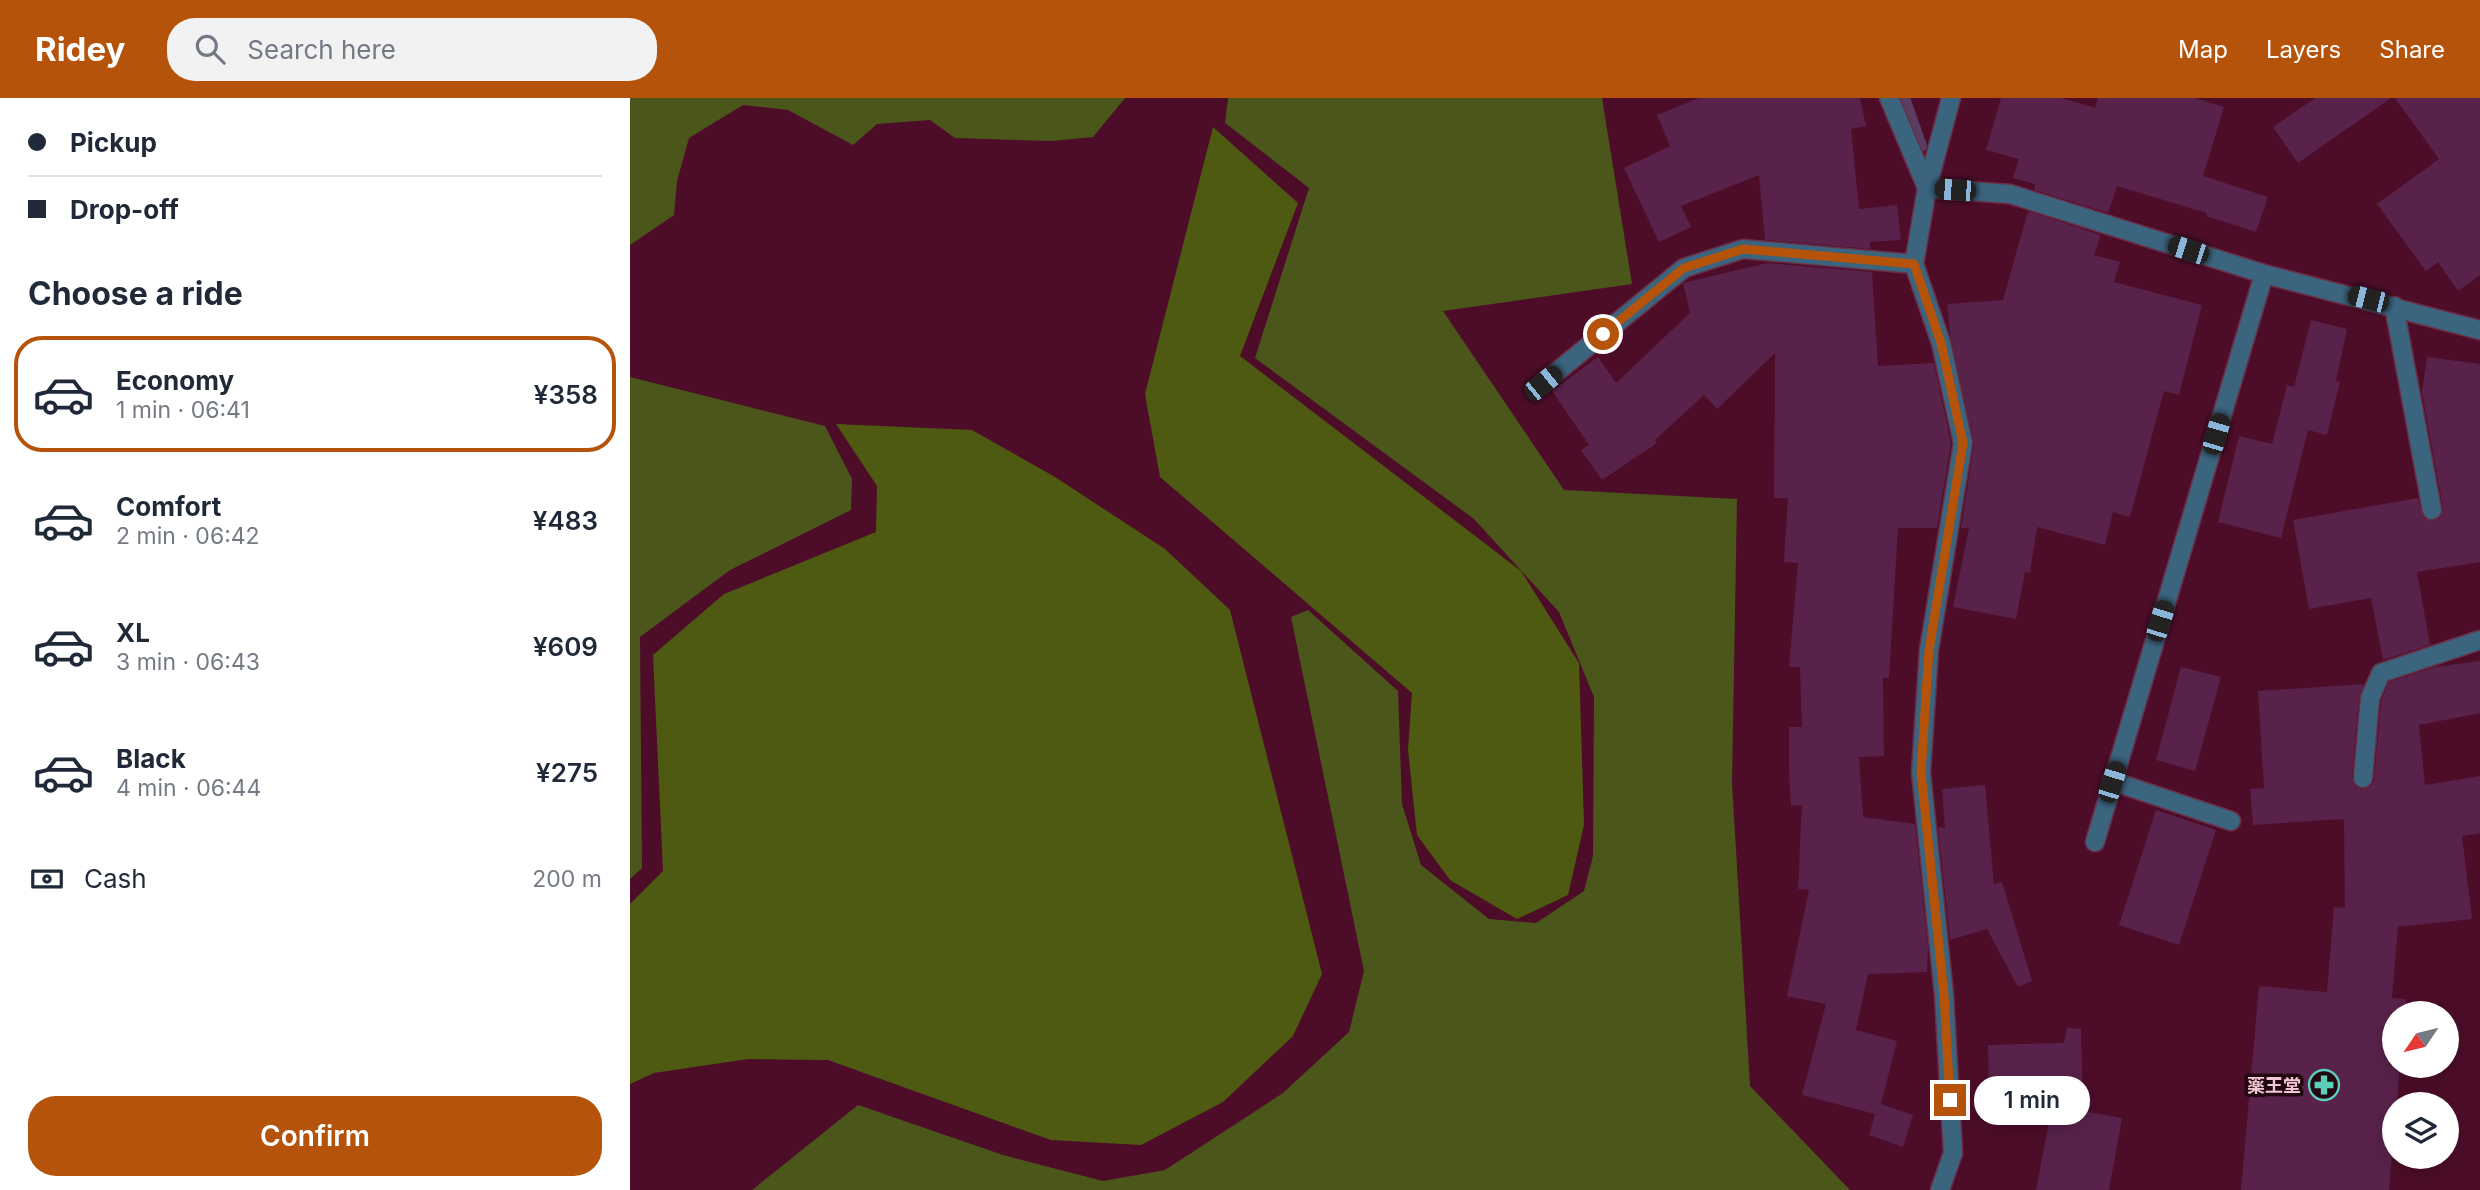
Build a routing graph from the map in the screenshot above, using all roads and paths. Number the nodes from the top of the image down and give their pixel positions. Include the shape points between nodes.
1 (1889, 98) edge
2 (1951, 98) edge
3 (1927, 188) junction
4 (1914, 264) junction
5 (2263, 274) junction
6 (2394, 306) junction
7 (2480, 330) edge
8 (1543, 383) dead end
9 (2432, 510) dead end
10 (2480, 640) edge
11 (2363, 778) dead end
12 (2112, 782) junction
13 (2231, 821) dead end
14 (2095, 842) dead end
15 (1940, 1190) edge

1 - 3 street
2 - 3 street
3 - 4 street
3 - 5 street via 2010,194
4 - 8 street via 1743,249 1684,268
4 - 15 street via 1941,343 1963,443 1929,650 1921,772 1944,995 1953,1153
5 - 6 street
5 - 12 street
6 - 7 street
6 - 9 street
10 - 11 street via 2381,673 2370,698
12 - 13 street
12 - 14 street

